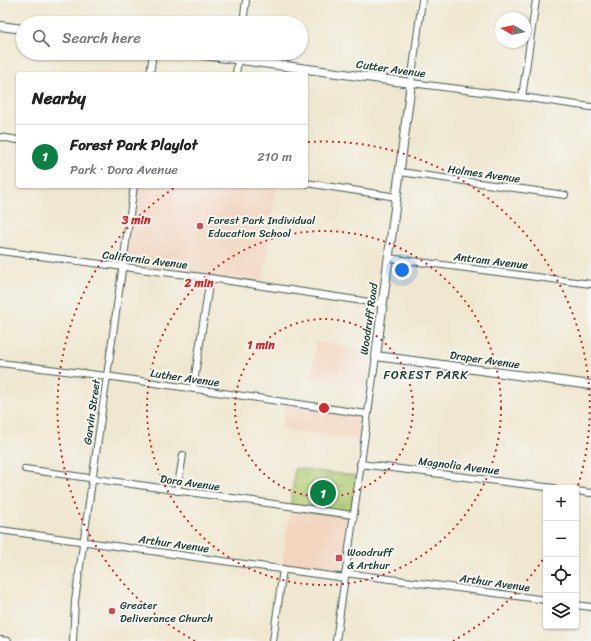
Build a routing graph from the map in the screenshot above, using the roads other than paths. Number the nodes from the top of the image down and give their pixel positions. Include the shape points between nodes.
1 (246, 0) edge
2 (422, 0) edge
3 (536, 0) edge
4 (244, 16) edge
5 (0, 26) edge
6 (16, 28) edge
7 (152, 60) edge
8 (238, 60) edge
9 (264, 60) edge
10 (150, 72) edge
11 (236, 72) edge
12 (411, 83) junction
13 (522, 97) junction
14 (591, 107) edge
15 (0, 137) edge
16 (16, 140) edge
17 (400, 172) junction
18 (308, 183) edge
19 (134, 188) edge
20 (565, 195) dead end
21 (397, 197) junction
22 (0, 251) edge
23 (388, 258) junction
24 (122, 267) junction
25 (210, 278) junction
26 (591, 284) edge
27 (383, 304) junction
28 (376, 356) junction
29 (0, 363) edge
30 (106, 376) junction
31 (591, 385) edge
32 (193, 389) junction
33 (367, 414) junction
34 (183, 455) dead end
35 (360, 464) junction
36 (25, 469) dead end
37 (92, 479) junction
38 (543, 487) edge
39 (177, 491) junction
40 (579, 491) edge
41 (591, 493) edge
42 (353, 515) junction
43 (0, 530) edge
44 (83, 542) junction
45 (283, 569) junction
46 (345, 576) junction
47 (543, 600) edge
48 (579, 605) edge
49 (591, 607) edge
50 (0, 640) edge
51 (8, 641) edge
52 (73, 641) edge
53 (273, 641) edge
54 (336, 641) edge

1 - 4 street
2 - 12 street, Woodruff Road
3 - 13 street
5 - 6 street
7 - 10 street
8 - 11 street
9 - 12 street, Cutter Avenue
12 - 13 street, Cutter Avenue
12 - 17 street, Woodruff Road
13 - 14 street, Cutter Avenue
15 - 16 street
17 - 20 street, Holmes Avenue
17 - 21 street, Woodruff Road
18 - 21 street
19 - 24 street, Garvin Street
21 - 23 street, Woodruff Road
22 - 24 street, California Avenue
23 - 26 street, Antram Avenue
23 - 27 street, Woodruff Road
24 - 25 street, California Avenue
24 - 30 street, Garvin Street
25 - 27 street, California Avenue
25 - 32 street
27 - 28 street, Woodruff Road
28 - 31 street, Draper Avenue
28 - 33 street, Woodruff Road
29 - 30 street, Luther Avenue
30 - 32 street, Luther Avenue
30 - 37 street, Garvin Street
32 - 33 street, Luther Avenue
33 - 35 street, Woodruff Road
34 - 39 street
35 - 38 street, Magnolia Avenue
35 - 42 street, Woodruff Road
36 - 37 street, Dora Avenue
37 - 39 street, Dora Avenue
37 - 44 street, Garvin Street
39 - 42 street, Dora Avenue
40 - 41 street
42 - 46 street, Woodruff Road
43 - 44 street, Arthur Avenue
44 - 45 street, Arthur Avenue
44 - 52 street, Garvin Street via 75,601
45 - 46 street, Arthur Avenue
45 - 53 street
46 - 47 street, Arthur Avenue
46 - 54 street, Woodruff Road
48 - 49 street
50 - 51 street

